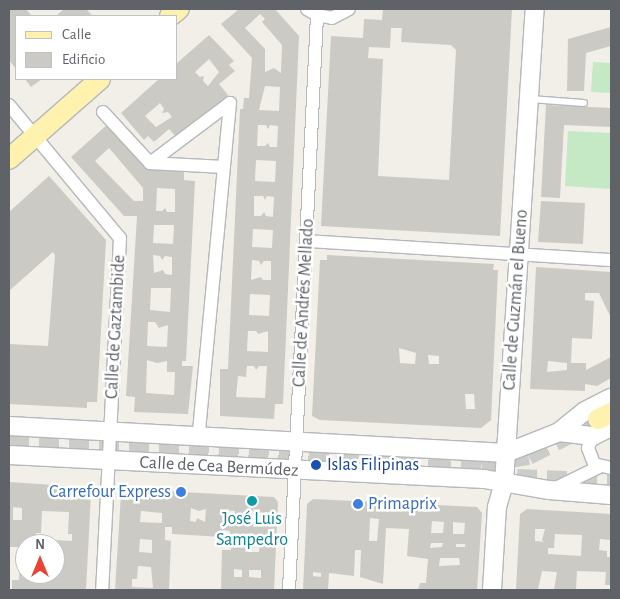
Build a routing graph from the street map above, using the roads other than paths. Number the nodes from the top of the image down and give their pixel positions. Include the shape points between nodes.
1 (349, 9) edge
2 (534, 9) edge
3 (312, 12) edge
4 (99, 80) edge
5 (529, 99) junction
6 (584, 103) dead end
7 (9, 105) edge
8 (103, 112) dead end
9 (35, 136) junction
10 (9, 159) edge
11 (150, 163) junction
12 (223, 167) junction
13 (307, 241) junction
14 (519, 255) junction
15 (611, 260) edge
16 (611, 398) edge
17 (603, 424) edge
18 (9, 426) edge
19 (199, 428) dead end
20 (110, 432) junction
21 (559, 432) junction
22 (297, 442) junction
23 (506, 453) junction
24 (9, 455) edge
25 (108, 460) junction
26 (605, 468) edge
27 (295, 472) junction
28 (504, 483) junction
29 (549, 490) junction
30 (611, 495) edge
31 (102, 590) edge
32 (289, 590) edge
33 (492, 590) edge

1 - 3 street, Calle de Andrés Mellado via 332,18
2 - 5 street, Calle de Guzmán el Bueno
3 - 13 street, Calle de Andrés Mellado
4 - 9 main road
5 - 6 lane
5 - 14 street, Calle de Guzmán el Bueno
7 - 9 street, Calle de Gaztambide
8 - 11 street
9 - 10 main road
9 - 20 street, Calle de Gaztambide via 120,238
11 - 12 street
11 - 12 street via 230,103
12 - 19 street
13 - 14 street
13 - 22 street, Calle de Andrés Mellado
14 - 15 street
14 - 23 street, Calle de Guzmán el Bueno
16 - 21 street via 585,411
17 - 21 street
17 - 26 street via 589,454
18 - 20 street, Calle de Cea Bermúdez
20 - 22 street, Calle de Cea Bermúdez
20 - 25 street, Calle de Gaztambide
21 - 23 street
22 - 23 street, Calle de Cea Bermúdez
22 - 27 street, Calle de Andrés Mellado
23 - 28 street, Calle de Guzmán el Bueno
24 - 25 street, Calle de Cea Bermúdez
25 - 27 street, Calle de Cea Bermúdez
25 - 31 street, Calle de Gaztambide
26 - 29 street
27 - 28 street, Calle de Cea Bermúdez via 484,479
27 - 32 street, Calle de Andrés Mellado
28 - 29 street, Calle de Cea Bermúdez
28 - 33 street, Calle de Guzmán el Bueno via 497,507
29 - 30 street, Calle de Cea Bermúdez

